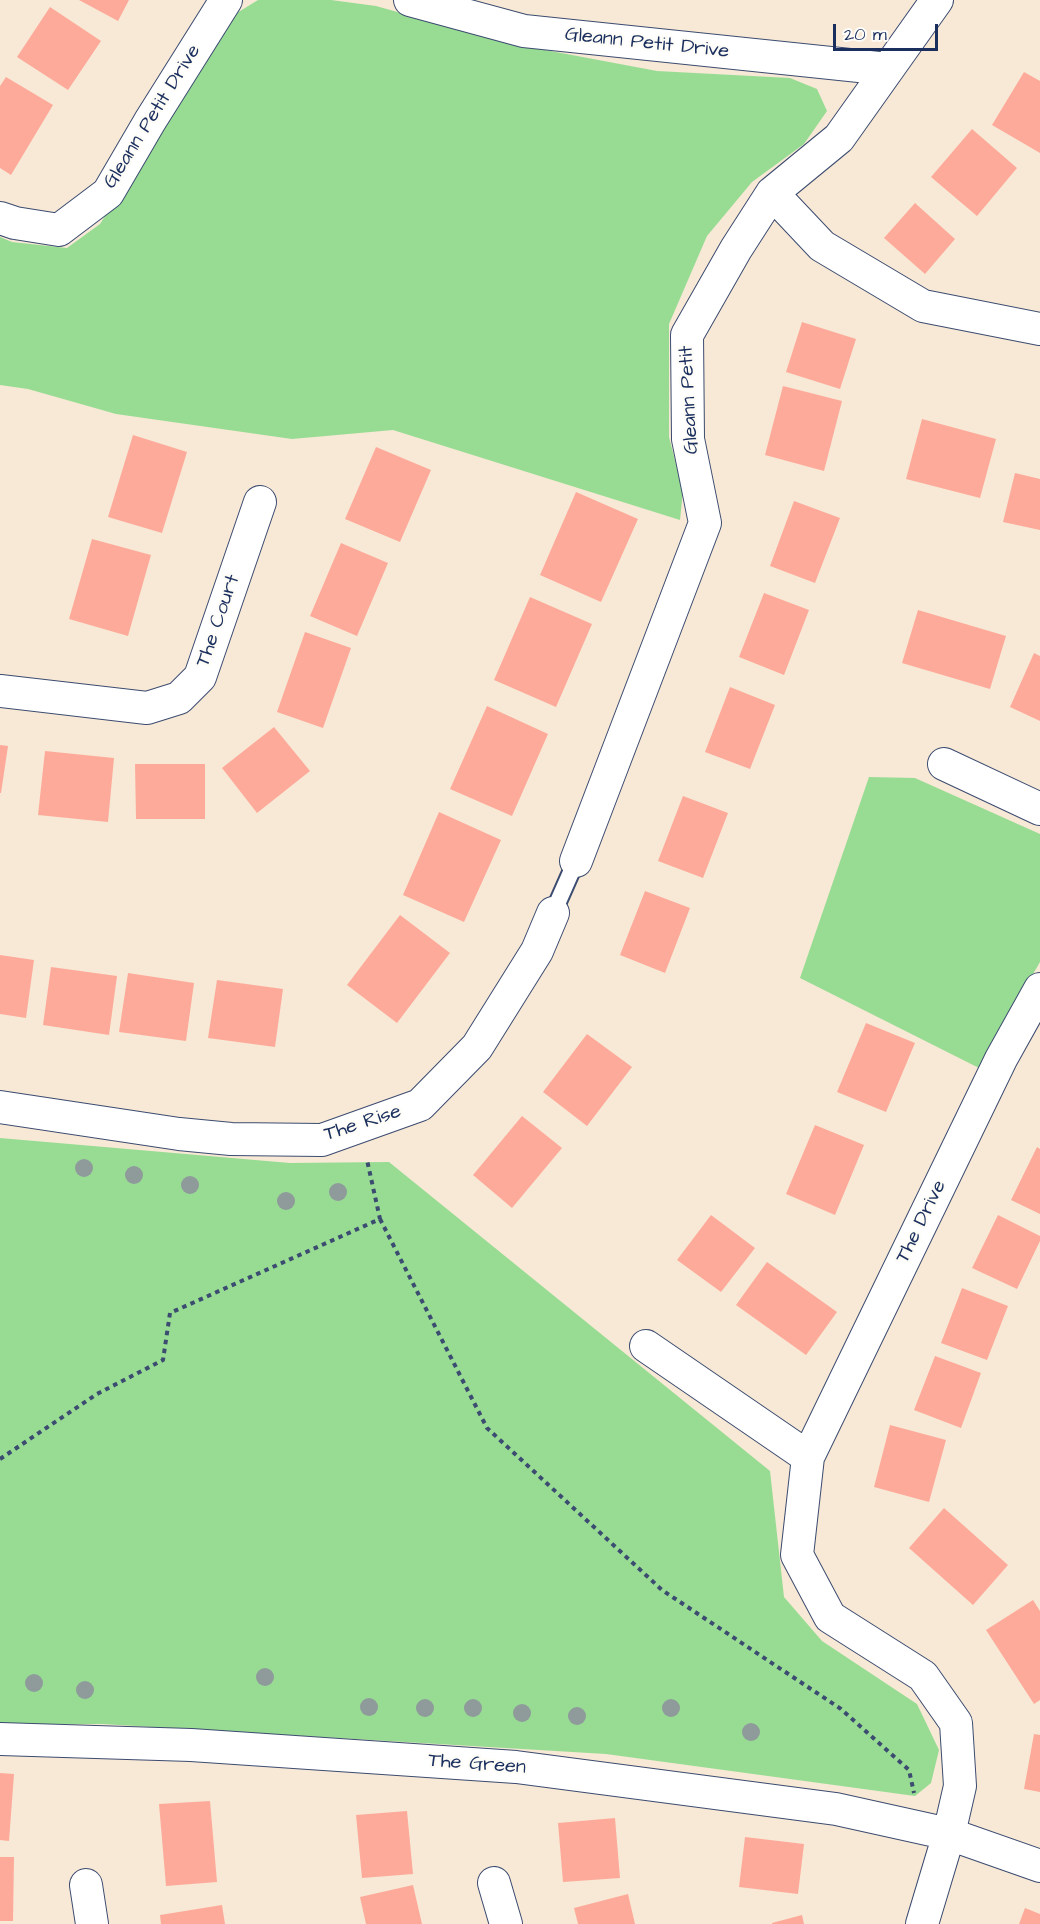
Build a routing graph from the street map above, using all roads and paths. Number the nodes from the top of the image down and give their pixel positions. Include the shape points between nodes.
1 (226, 0) edge
2 (410, 0) edge
3 (937, 0) edge
4 (888, 69) junction
5 (772, 193) junction
6 (5, 225) edge
7 (1040, 329) edge
8 (260, 502) dead end
9 (0, 691) edge
10 (944, 764) dead end
11 (1040, 809) edge
12 (576, 861) joint
13 (553, 913) joint
14 (1040, 989) edge
15 (0, 1107) edge
16 (360, 1126) junction
17 (380, 1219) junction
18 (646, 1346) dead end
19 (808, 1457) junction
20 (0, 1459) edge
21 (0, 1740) edge
22 (935, 1831) junction
23 (1040, 1866) edge
24 (494, 1883) dead end
25 (86, 1885) dead end
26 (92, 1924) edge
27 (506, 1924) edge
28 (922, 1924) edge

1 - 6 street, Gleann Petit Drive via 108,193 59,230
2 - 4 street, Gleann Petit Drive via 524,31
3 - 4 street, Gleann Petit
4 - 5 street, Gleann Petit via 839,138
5 - 7 street via 822,246 923,306
5 - 12 street, Gleann Petit via 687,335 688,439 705,523
8 - 9 street, The Court via 200,677 179,698 147,708
10 - 11 street
12 - 13 lane
13 - 16 street, The Rise via 537,951 477,1047 420,1105
14 - 19 street, The Drive via 1001,1059
15 - 16 street, The Rise via 231,1138 322,1140
16 - 17 path
17 - 20 path via 170,1313 163,1360 97,1394
17 - 22 path via 487,1428 662,1590 841,1709 909,1770
18 - 19 street
19 - 22 street, The Drive via 797,1555 830,1617 924,1677 956,1723 960,1786
21 - 22 street, The Green via 192,1745 516,1767 836,1809
22 - 23 street, The Green
22 - 28 street
24 - 27 street
25 - 26 street

